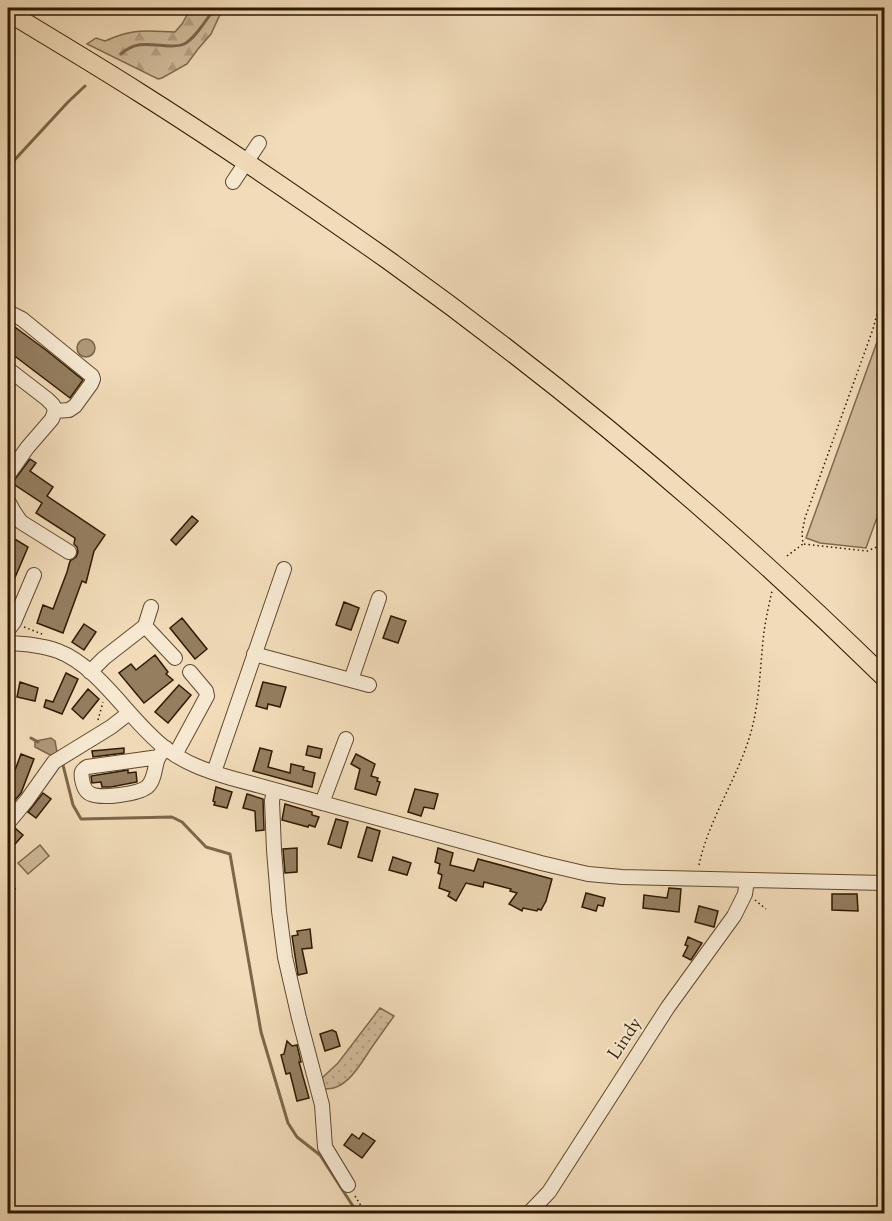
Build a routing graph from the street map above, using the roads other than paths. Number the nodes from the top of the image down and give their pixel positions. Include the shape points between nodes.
1 (8, 12) edge
2 (259, 143) dead end
3 (246, 162) junction
4 (233, 182) dead end
5 (8, 312) edge
6 (8, 369) edge
7 (55, 411) junction
8 (8, 476) edge
9 (8, 501) edge
10 (69, 552) dead end
11 (284, 569) dead end
12 (34, 575) dead end
13 (379, 598) dead end
14 (151, 606) dead end
15 (145, 626) junction
16 (8, 630) edge
17 (8, 644) edge
18 (254, 654) junction
19 (175, 658) dead end
20 (90, 672) junction
21 (190, 672) dead end
22 (885, 676) edge
23 (351, 680) junction
24 (369, 685) dead end
25 (129, 713) junction
26 (346, 739) dead end
27 (166, 753) junction
28 (214, 772) junction
29 (274, 790) junction
30 (322, 803) junction
31 (8, 823) edge
32 (747, 880) junction
33 (885, 883) edge
34 (348, 1185) road end
35 (528, 1214) edge

1 - 3 main road
2 - 3 street
3 - 4 street
3 - 22 main road via 407,275 580,408 736,539
5 - 7 street via 92,376 91,384 75,406
6 - 7 street via 48,399
7 - 8 street
9 - 10 street via 21,522
11 - 18 street
12 - 16 street
13 - 23 street
14 - 15 street
15 - 19 street
15 - 20 street
17 - 20 street via 60,652
18 - 23 street
18 - 28 street
20 - 25 street
21 - 27 street via 207,696
23 - 24 street
25 - 27 street
25 - 31 street via 60,758
26 - 30 street
27 - 27 street via 158,783 126,794 99,796 85,789 81,773 87,767 134,764
27 - 28 street
28 - 29 street
29 - 30 street
29 - 34 street via 274,850 285,957 322,1105 325,1147
30 - 32 street via 570,871 614,877
32 - 33 street
32 - 35 street, Lindy via 734,916 668,1007 556,1181

